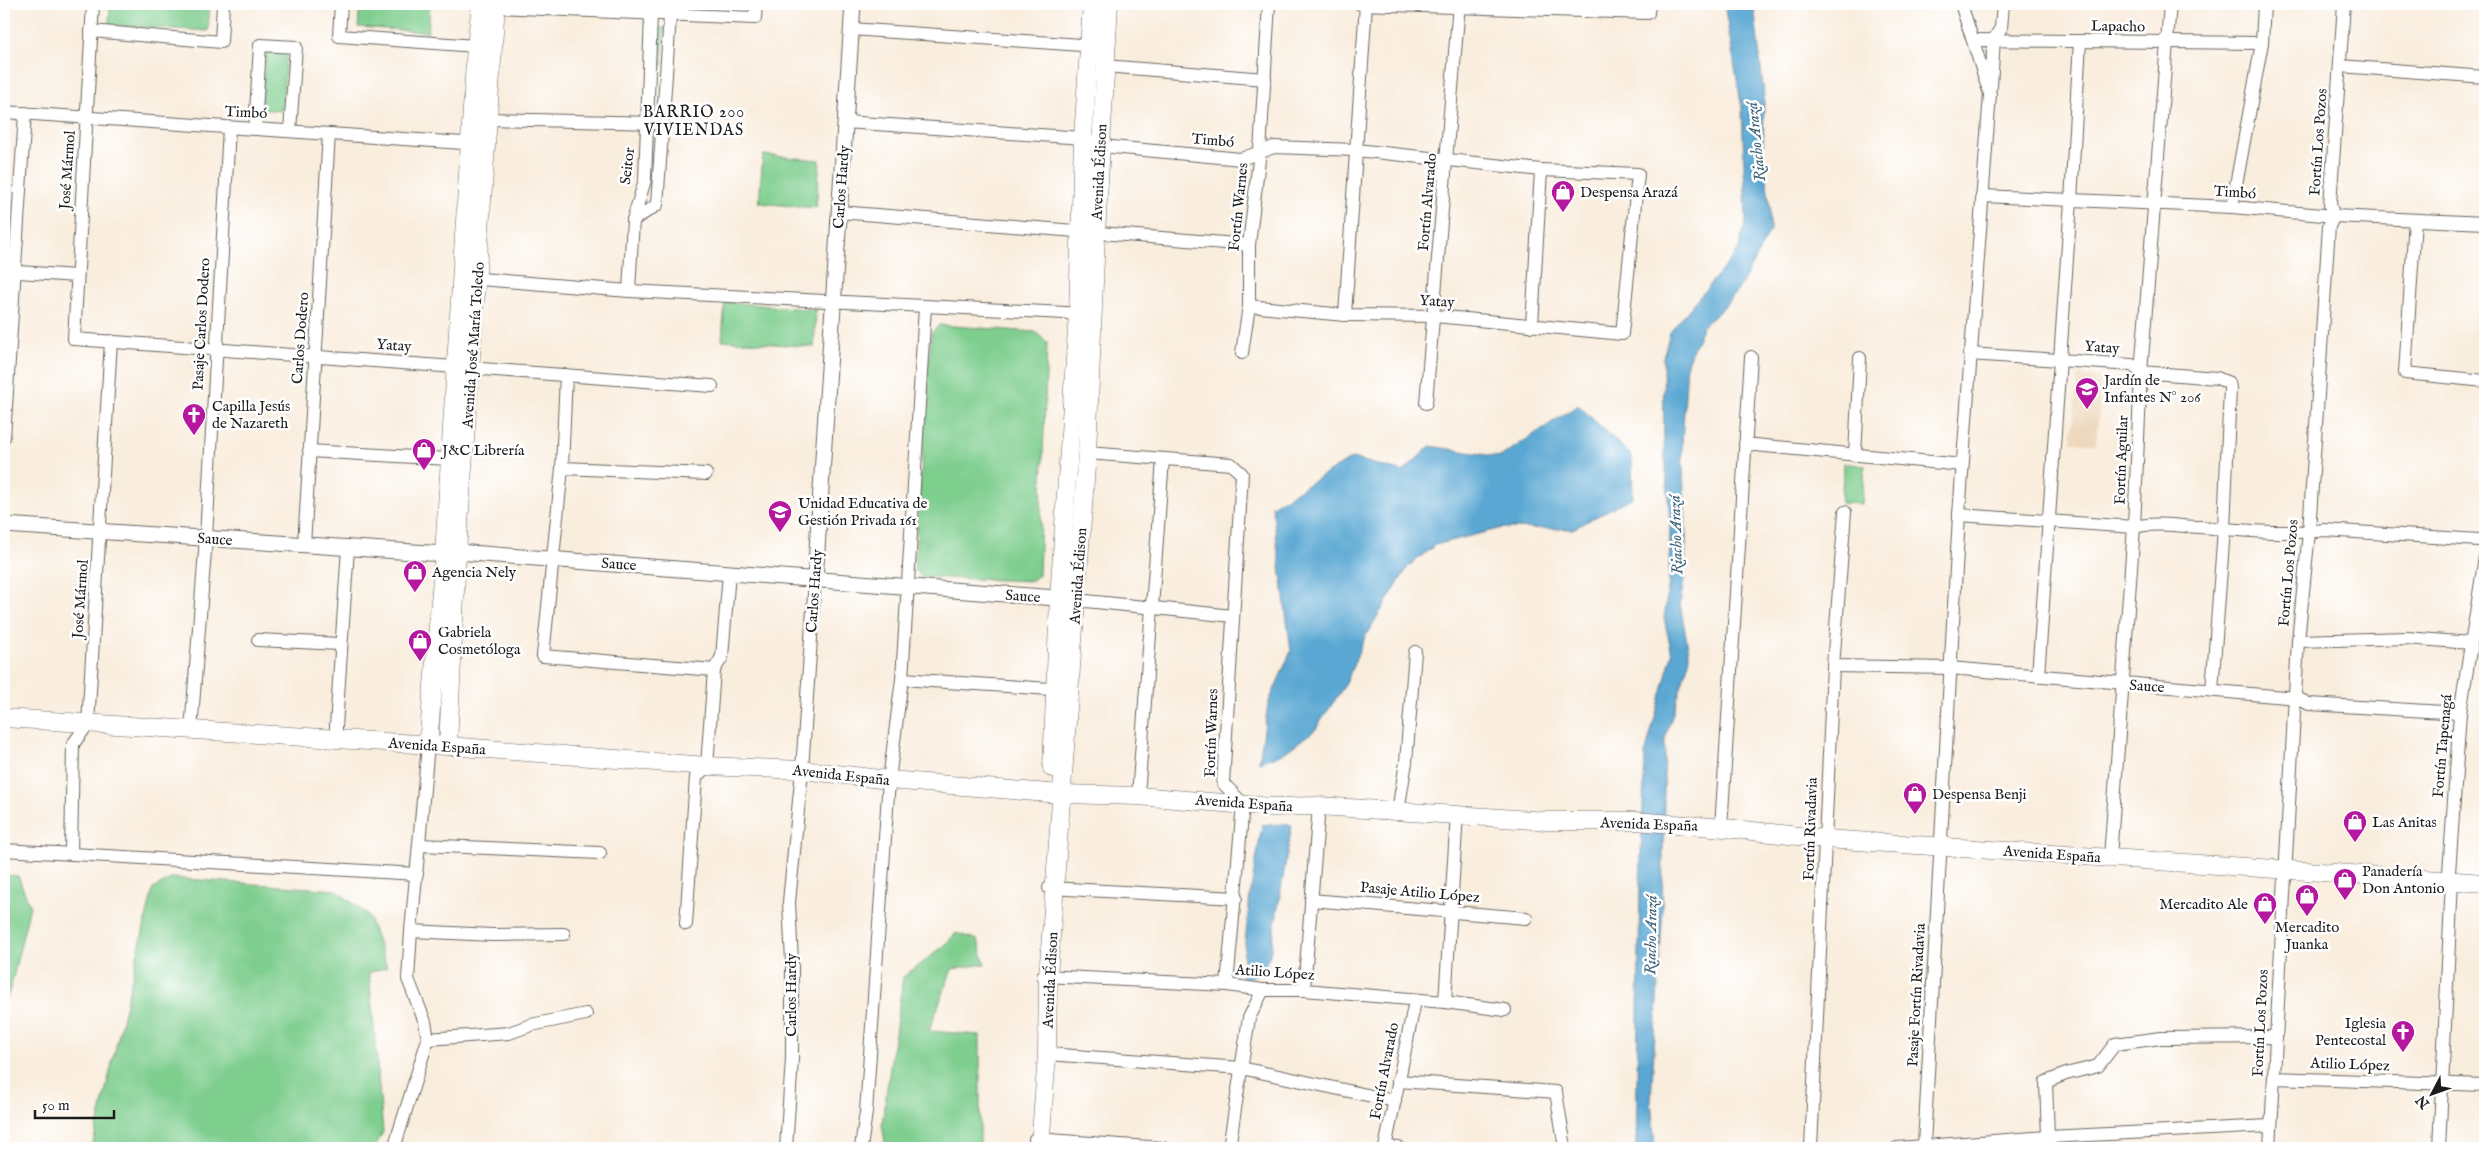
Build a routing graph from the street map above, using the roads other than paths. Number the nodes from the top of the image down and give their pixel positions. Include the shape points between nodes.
1 (93, 4) edge
2 (223, 4) edge
3 (341, 4) edge
4 (756, 4) edge
5 (853, 4) edge
6 (1092, 4) edge
7 (1109, 4) edge
8 (1269, 4) edge
9 (1360, 4) edge
10 (1366, 4) edge
11 (1962, 4) edge
12 (2003, 4) edge
13 (2170, 4) edge
14 (2264, 4) edge
15 (2344, 4) edge
16 (491, 5) edge
17 (1459, 6) edge
18 (1553, 6) edge
19 (1649, 8) edge
20 (651, 14) junction
21 (670, 16) junction
22 (851, 29) junction
23 (91, 31) junction
24 (1994, 39) junction
25 (1973, 40) junction
26 (2080, 41) junction
27 (2262, 43) junction
28 (2167, 44) junction
29 (476, 46) junction
30 (1098, 47) junction
31 (1105, 66) junction
32 (2340, 66) junction
33 (2485, 77) edge
34 (1265, 79) junction
35 (1990, 94) junction
36 (4, 112) edge
37 (25, 113) junction
38 (86, 117) junction
39 (488, 118) junction
40 (647, 122) junction
41 (845, 122) junction
42 (663, 124) junction
43 (228, 128) junction
44 (255, 129) junction
45 (290, 131) junction
46 (329, 134) junction
47 (1083, 138) junction
48 (478, 144) junction
49 (1100, 146) junction
50 (1356, 150) junction
51 (1260, 151) junction
52 (1447, 162) junction
53 (1541, 170) junction
54 (1982, 196) junction
55 (2071, 201) junction
56 (2155, 204) junction
57 (2232, 207) junction
58 (839, 212) junction
59 (2334, 216) junction
60 (634, 220) junction
61 (2415, 220) junction
62 (2485, 223) edge
63 (1088, 233) junction
64 (1249, 246) junction
65 (10, 271) edge
66 (76, 276) junction
67 (469, 278) junction
68 (629, 291) junction
69 (833, 301) junction
70 (1249, 306) junction
71 (925, 307) junction
72 (1086, 314) junction
73 (1345, 316) junction
74 (1434, 316) junction
75 (1532, 326) junction
76 (1622, 334) joint
77 (74, 339) joint
78 (111, 342) junction
79 (215, 348) junction
80 (1242, 353) dead end
81 (1969, 354) junction
82 (315, 356) junction
83 (1751, 357) dead end
84 (1860, 358) dead end
85 (2060, 360) junction
86 (463, 367) junction
87 (2140, 372) junction
88 (566, 375) junction
89 (2485, 381) edge
90 (712, 386) dead end
91 (1426, 403) dead end
92 (4, 437) edge
93 (1746, 444) junction
94 (309, 451) junction
95 (1087, 453) junction
96 (1855, 455) junction
97 (449, 459) junction
98 (1163, 459) junction
99 (1962, 465) junction
100 (562, 468) junction
101 (706, 474) dead end
102 (1845, 512) dead end
103 (1959, 515) junction
104 (2048, 520) junction
105 (4, 525) edge
106 (2134, 527) junction
107 (2224, 529) junction
108 (101, 532) junction
109 (2309, 532) junction
110 (206, 538) junction
111 (2485, 543) edge
112 (304, 545) junction
113 (348, 548) junction
114 (451, 553) junction
115 (2485, 557) edge
116 (553, 560) junction
117 (729, 573) junction
118 (815, 580) junction
119 (908, 587) junction
120 (1067, 599) junction
121 (1153, 610) junction
122 (1233, 616) junction
123 (258, 640) dead end
124 (2298, 641) junction
125 (2471, 643) junction
126 (340, 644) junction
127 (1415, 652) dead end
128 (1833, 666) junction
129 (1950, 668) junction
130 (714, 670) junction
131 (2038, 676) junction
132 (902, 679) junction
133 (2123, 684) junction
134 (1061, 690) junction
135 (2212, 690) junction
136 (2297, 698) junction
137 (2460, 714) junction
138 (4, 718) edge
139 (88, 724) junction
140 (191, 731) junction
141 (335, 740) junction
142 (428, 745) junction
143 (448, 746) junction
144 (707, 766) junction
145 (802, 770) junction
146 (889, 780) junction
147 (1056, 793) junction
148 (1138, 796) junction
149 (1243, 804) junction
150 (1320, 806) junction
151 (1398, 811) junction
152 (1457, 814) junction
153 (1721, 828) junction
154 (1826, 839) junction
155 (420, 845) junction
156 (1940, 847) junction
157 (4, 850) edge
158 (71, 853) junction
159 (600, 853) dead end
160 (2110, 858) junction
161 (2284, 869) junction
162 (417, 874) junction
163 (2452, 881) junction
164 (2485, 883) edge
165 (1052, 888) junction
166 (1236, 898) junction
167 (1311, 900) junction
168 (1451, 911) junction
169 (1526, 918) dead end
170 (686, 924) dead end
171 (411, 931) junction
172 (564, 934) dead end
173 (1046, 976) junction
174 (1226, 986) junction
175 (1264, 990) junction
176 (1304, 990) junction
177 (1415, 1001) junction
178 (1446, 1002) junction
179 (1505, 1010) dead end
180 (586, 1014) dead end
181 (2276, 1037) junction
182 (428, 1039) junction
183 (1047, 1054) junction
184 (1241, 1068) junction
185 (2274, 1078) junction
186 (1398, 1081) junction
187 (2442, 1084) junction
188 (2485, 1085) edge
189 (1395, 1101) junction
190 (2270, 1126) junction
191 (2048, 1137) junction
192 (2074, 1143) edge
193 (1037, 1144) edge
194 (1924, 1145) junction
195 (1385, 1147) edge
196 (394, 1148) edge
197 (786, 1148) edge
198 (861, 1148) edge
199 (1164, 1148) edge
200 (1229, 1148) edge
201 (1399, 1148) edge
202 (1565, 1148) edge
203 (1811, 1148) edge
204 (1897, 1148) edge
205 (2270, 1148) edge
206 (2439, 1148) edge

1 - 23 street, José Mármol
2 - 23 street via 220,42
3 - 29 street via 338,36
4 - 21 street via 755,18
5 - 22 street, Carlos Hardy
6 - 30 main road, Avenida Édison
7 - 30 main road, Avenida Édison
8 - 34 street, Fortín Warnes
9 - 10 street
10 - 17 street
10 - 50 street
11 - 25 street
12 - 24 street, Pasaje Fortín Rivadavia via 2001,28
13 - 28 street, Fortín Aguilar
14 - 27 street
15 - 32 street, Fortín Los Pozos
16 - 20 street
16 - 29 main road, Avenida José María Toledo
16 - 39 main road, Avenida José María Toledo
17 - 18 street
17 - 52 street, Fortín Alvarado
18 - 19 street
20 - 21 street
20 - 40 street, Seitor
21 - 42 street
22 - 30 street
22 - 41 street, Carlos Hardy
23 - 38 street, José Mármol
24 - 25 street, Lapacho
24 - 26 street, Lapacho
24 - 35 street, Pasaje Fortín Rivadavia
25 - 35 street
26 - 28 street, Lapacho
26 - 55 street
27 - 28 street, Lapacho
27 - 57 street
28 - 56 street, Fortín Aguilar
29 - 48 main road, Avenida José María Toledo
30 - 31 main road, Avenida Édison
30 - 47 main road, Avenida Édison
31 - 34 street
31 - 49 main road, Avenida Édison
32 - 33 street
32 - 59 street, Fortín Los Pozos via 2330,206
34 - 51 street, Fortín Warnes
35 - 54 street, Pasaje Fortín Rivadavia
36 - 37 street, Timbó
37 - 38 street, Timbó
37 - 65 street
38 - 43 street, Timbó
38 - 66 street, José Mármol
39 - 40 street
39 - 48 main road, Avenida José María Toledo
40 - 42 street
40 - 60 street, Seitor via 645,180
41 - 47 street, Timbó
41 - 58 street, Carlos Hardy
42 - 60 street via 657,205
43 - 44 street, Timbó
43 - 79 street, Pasaje Carlos Dodero
44 - 45 street, Timbó
44 - 45 street via 260,44 296,47
45 - 46 street, Timbó
46 - 48 street, Timbó
46 - 82 street, Carlos Dodero
47 - 49 street, Timbó
47 - 63 main road, Avenida Édison
48 - 67 main road, Avenida José María Toledo
49 - 51 street, Timbó via 1241,159
49 - 63 main road, Avenida Édison
50 - 51 street, Timbó via 1274,147
50 - 52 street, Timbó
50 - 73 street
51 - 64 street, Fortín Warnes
52 - 53 street, Timbó
52 - 74 street, Fortín Alvarado
53 - 75 street
53 - 76 street, Timbó via 1638,174
54 - 55 street, Timbó
54 - 81 street, Pasaje Fortín Rivadavia
55 - 56 street, Timbó
55 - 85 street
56 - 57 street, Timbó
56 - 87 street, Fortín Aguilar
57 - 59 street, Timbó
58 - 63 street
58 - 69 street, Carlos Hardy
59 - 61 street, Timbó
59 - 109 street, Fortín Los Pozos via 2329,226
60 - 68 street, Seitor
61 - 62 street, Timbó
61 - 89 street via 2405,373
63 - 64 street
63 - 72 main road, Avenida Édison
64 - 70 street, Fortín Warnes
65 - 66 street
65 - 92 street
66 - 77 street, José Mármol
67 - 68 street
67 - 86 main road, Avenida José María Toledo
68 - 69 street
69 - 71 street
69 - 118 street, Carlos Hardy
70 - 73 street, Yatay
70 - 80 street, Fortín Warnes
71 - 72 street
71 - 119 street
72 - 95 main road, Avenida Édison
72 - 120 main road, Avenida Édison
73 - 74 street, Yatay
74 - 75 street, Yatay
74 - 91 street, Fortín Alvarado
75 - 76 street, Yatay
77 - 78 street, Yatay
78 - 79 street, Yatay
78 - 108 street, José Mármol
79 - 82 street, Yatay
79 - 110 street, Pasaje Carlos Dodero
81 - 85 street, Yatay
81 - 99 street, Pasaje Fortín Rivadavia
82 - 86 street, Yatay
82 - 94 street, Carlos Dodero
83 - 93 street
84 - 96 street
85 - 87 street, Yatay via 2132,365
85 - 104 street
86 - 88 street, Yatay
86 - 97 main road, Avenida José María Toledo
86 - 114 main road, Avenida José María Toledo
87 - 106 street, Fortín Aguilar
87 - 107 street, Yatay via 2217,378 2229,383
88 - 90 street, Yatay
88 - 100 street
93 - 96 street
93 - 153 street
94 - 97 street
94 - 112 street, Carlos Dodero
95 - 98 street
95 - 120 main road, Avenida Édison
96 - 99 street
97 - 114 main road, Avenida José María Toledo
98 - 121 street
98 - 122 street, Fortín Warnes via 1231,464 1242,474
99 - 103 street, Pasaje Fortín Rivadavia
100 - 101 street
100 - 116 street
102 - 128 street, Fortín Rivadavia
103 - 104 street
103 - 129 street, Pasaje Fortín Rivadavia
104 - 106 street
104 - 131 street
105 - 108 street, Sauce
106 - 107 street via 2147,524
106 - 133 street, Fortín Aguilar
107 - 109 street
107 - 135 street
108 - 110 street, Sauce
108 - 139 street, José Mármol
109 - 111 street via 2325,530 2479,540
109 - 124 street, Fortín Los Pozos
110 - 112 street, Sauce
110 - 140 street, Pasaje Carlos Dodero
112 - 113 street, Sauce
113 - 114 street, Sauce
113 - 126 street
114 - 116 street, Sauce
114 - 142 main road, Avenida José María Toledo
114 - 143 main road, Avenida José María Toledo
115 - 125 street, Fortín Tapenagá
116 - 117 street, Sauce
116 - 130 street via 543,656
117 - 118 street, Sauce
117 - 130 street via 722,657
118 - 119 street, Sauce
118 - 145 street, Carlos Hardy
119 - 120 street, Sauce
119 - 132 street
120 - 121 street, Sauce
120 - 134 main road, Avenida Édison
121 - 122 street, Sauce
121 - 148 street
122 - 149 street, Fortín Warnes via 1223,783
123 - 126 street
124 - 125 street via 2407,638
124 - 136 street, Fortín Los Pozos
125 - 137 street, Fortín Tapenagá
126 - 141 street
127 - 151 street via 1406,762
128 - 129 street, Sauce
128 - 154 street, Fortín Rivadavia
129 - 131 street, Sauce
129 - 156 street, Pasaje Fortín Rivadavia
130 - 144 street
131 - 133 street, Sauce
132 - 134 street
132 - 146 street
133 - 135 street, Sauce
133 - 160 street, Fortín Aguilar
134 - 147 main road, Avenida Édison
135 - 136 street, Sauce
136 - 137 street, Sauce via 2309,704
136 - 161 street, Fortín Los Pozos
137 - 163 street, Fortín Tapenagá via 2449,873
138 - 139 main road, Avenida España
139 - 140 main road, Avenida España
139 - 158 street via 73,744
140 - 141 main road, Avenida España
141 - 142 main road, Avenida España
142 - 143 main road, Avenida España
142 - 155 street
143 - 144 main road, Avenida España
144 - 145 main road, Avenida España
144 - 170 street via 696,776
145 - 146 main road, Avenida España
145 - 197 street, Carlos Hardy via 789,902 792,1040
146 - 147 main road, Avenida España
146 - 198 street
147 - 148 main road, Avenida España
147 - 165 main road, Avenida Édison
148 - 149 main road, Avenida España
149 - 150 main road, Avenida España
149 - 166 street
150 - 151 main road, Avenida España
150 - 167 street
151 - 152 main road, Avenida España
152 - 153 main road, Avenida España
152 - 168 street
153 - 154 main road, Avenida España
154 - 156 main road, Avenida España
154 - 203 street, Fortín Rivadavia
155 - 159 street
155 - 162 street
156 - 160 main road, Avenida España
156 - 194 street, Pasaje Fortín Rivadavia
157 - 158 street
158 - 162 street
160 - 161 main road, Avenida España
161 - 163 main road, Avenida España
161 - 181 street, Fortín Los Pozos
162 - 171 street
163 - 164 main road, Avenida España
163 - 187 street, Fortín Tapenagá
165 - 166 street
165 - 173 main road, Avenida Édison
166 - 174 street
167 - 168 street, Pasaje Atilio López
167 - 176 street
168 - 169 street, Pasaje Atilio López
168 - 178 street
171 - 172 street
171 - 182 street via 408,979 425,1022
173 - 174 street, Atilio López
173 - 183 main road, Avenida Édison
173 - 193 main road, Avenida Édison
174 - 175 street, Atilio López
175 - 176 street, Atilio López
175 - 184 street via 1249,1018
176 - 177 street, Atilio López
177 - 178 street, Atilio López
177 - 186 street, Fortín Alvarado
178 - 179 street, Atilio López
180 - 182 street via 531,1025 509,1034
181 - 185 street, Fortín Los Pozos
181 - 191 street via 2161,1038 2115,1044 2098,1066 2046,1082
182 - 196 street
183 - 184 street
183 - 193 main road, Avenida Édison
184 - 189 street
184 - 200 street
185 - 187 street, Atilio López
185 - 190 street, Fortín Los Pozos
186 - 189 street, Fortín Alvarado
186 - 202 street via 1556,1092
187 - 188 street, Atilio López
187 - 206 street, Fortín Tapenagá
189 - 195 street, Fortín Alvarado
190 - 192 street
190 - 205 street, Fortín Los Pozos
191 - 192 street
191 - 194 street
193 - 199 street
194 - 204 street
195 - 201 street

